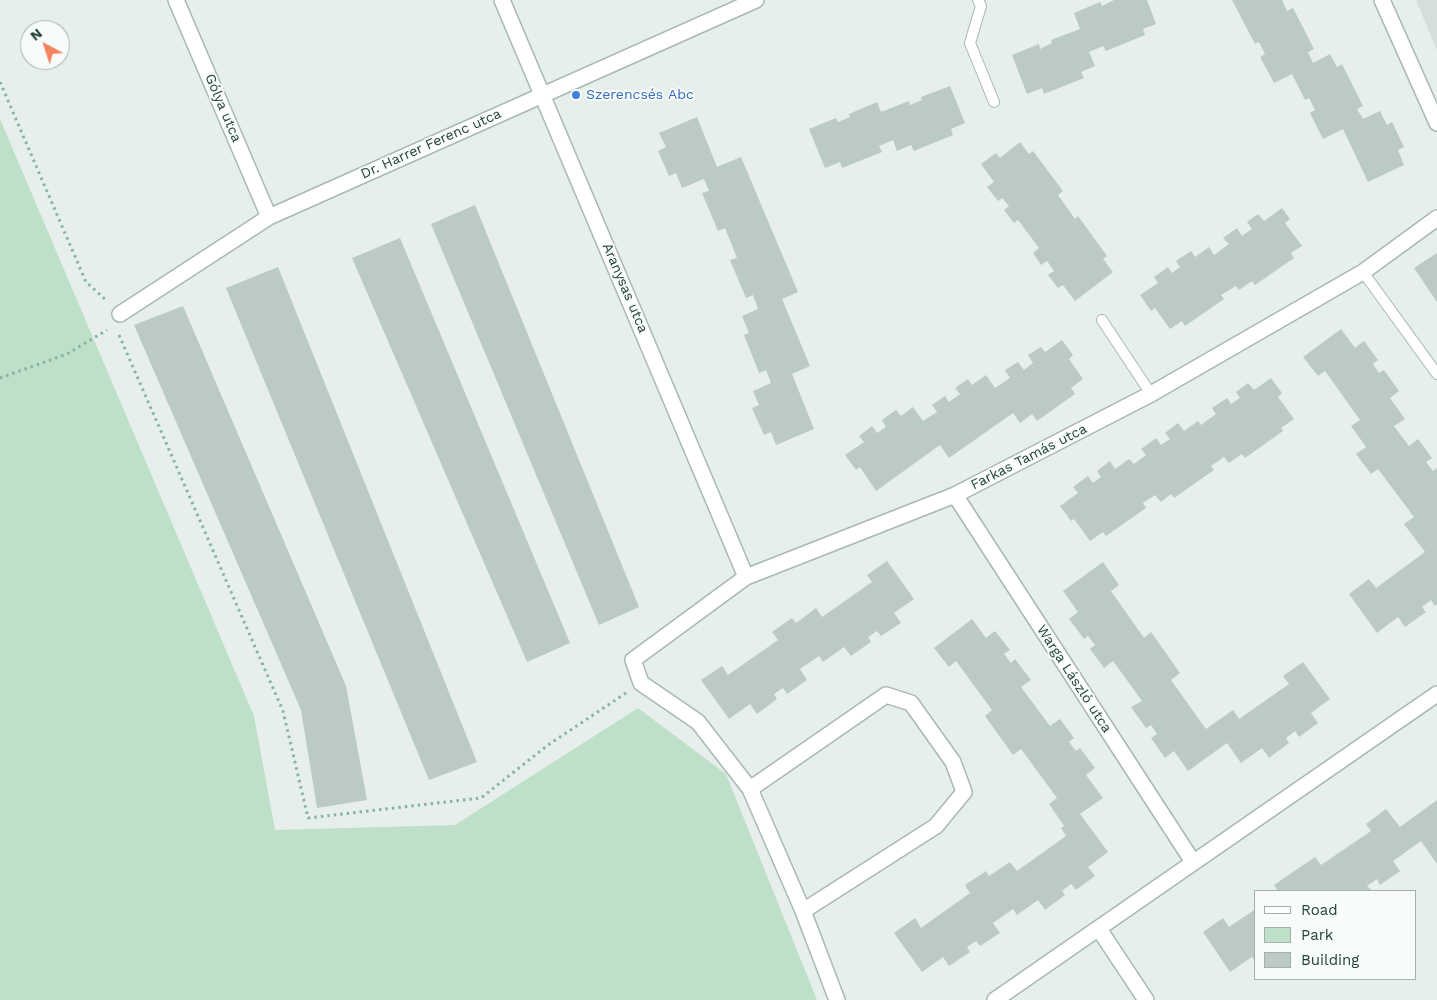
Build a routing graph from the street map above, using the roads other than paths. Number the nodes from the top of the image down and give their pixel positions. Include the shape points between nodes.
1 (176, 0) edge
2 (502, 0) edge
3 (756, 0) edge
4 (978, 0) edge
5 (1382, 0) edge
6 (542, 94) junction
7 (994, 102) dead end
8 (1437, 123) edge
9 (269, 217) junction
10 (1437, 218) edge
11 (1363, 272) junction
12 (117, 319) road end
13 (1102, 320) dead end
14 (1437, 374) edge
15 (1151, 394) junction
16 (955, 495) junction
17 (746, 576) junction
18 (1437, 694) edge
19 (750, 789) junction
20 (1194, 862) junction
21 (803, 911) junction
22 (1099, 929) junction
23 (836, 1000) edge
24 (995, 1000) edge
25 (1146, 1000) edge

1 - 9 street, Gólya utca
2 - 6 street, Aranysas utca
3 - 6 street, Dr. Harrer Ferenc utca
4 - 7 lane via 981,6 970,43
5 - 8 street
6 - 9 street, Dr. Harrer Ferenc utca
6 - 17 street, Aranysas utca
9 - 12 street, Dr. Harrer Ferenc utca
10 - 11 street, Farkas Tamás utca
11 - 14 lane
11 - 15 street, Farkas Tamás utca
13 - 15 lane
15 - 16 street, Farkas Tamás utca
16 - 17 street, Farkas Tamás utca
16 - 20 street, Warga László utca
17 - 19 street, Farkas Tamás utca via 633,660 641,683 698,722
18 - 20 street
19 - 21 street
19 - 21 street via 886,695 911,703 952,762 964,792 936,826
20 - 22 street
21 - 23 street
22 - 24 street
22 - 25 street

